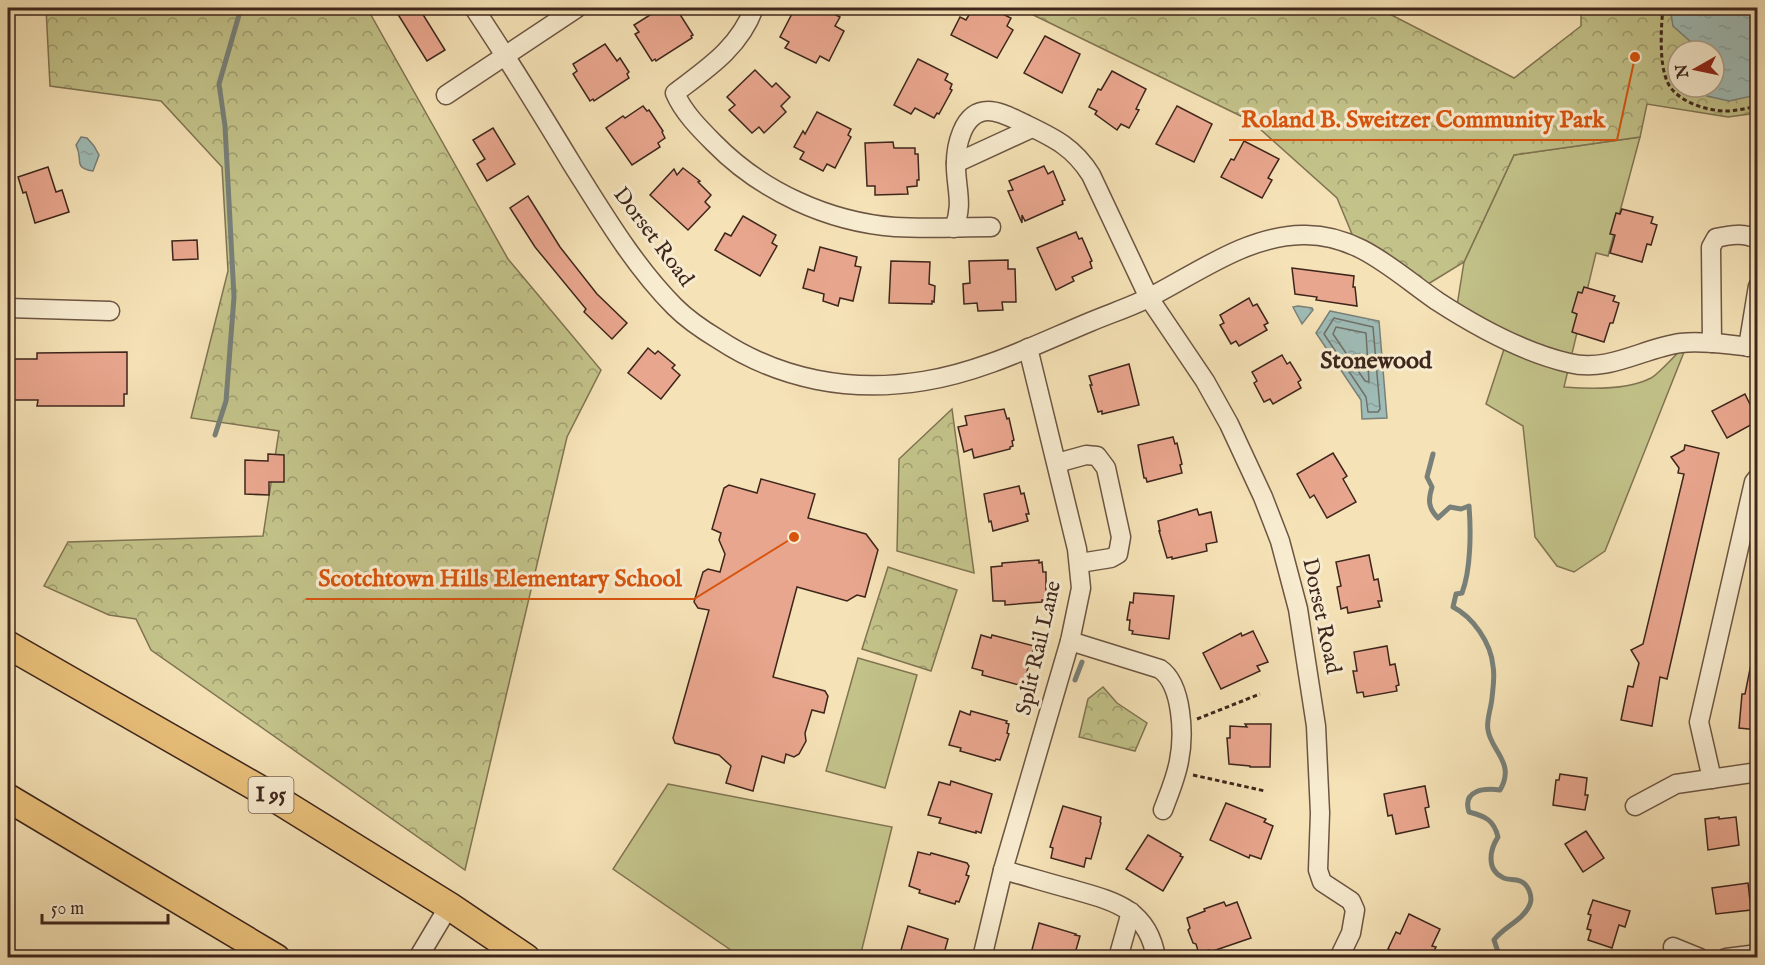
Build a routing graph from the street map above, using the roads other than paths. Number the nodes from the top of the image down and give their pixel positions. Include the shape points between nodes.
1 (474, 8) edge
2 (577, 8) edge
3 (754, 8) edge
4 (505, 54) junction
5 (446, 95) dead end
6 (1032, 128) junction
7 (956, 163) junction
8 (991, 226) dead end
9 (954, 228) junction
10 (1758, 240) edge
11 (1757, 295) edge
12 (1149, 298) junction
13 (8, 308) edge
14 (110, 310) dead end
15 (1712, 343) junction
16 (1753, 347) edge
17 (1028, 348) junction
18 (1057, 463) junction
19 (1758, 477) edge
20 (1080, 563) junction
21 (1070, 641) junction
22 (8, 645) edge
23 (1758, 772) edge
24 (1712, 779) junction
25 (8, 798) edge
26 (1635, 806) dead end
27 (1163, 810) dead end
28 (1003, 870) junction
29 (449, 906) junction
30 (1131, 912) junction
31 (1673, 947) dead end
32 (1758, 954) edge
33 (276, 957) edge
34 (418, 957) edge
35 (526, 957) edge
36 (982, 957) edge
37 (1118, 957) edge
38 (1156, 957) edge
39 (1339, 957) edge
40 (1700, 957) edge
41 (1726, 957) edge

1 - 4 street, Dorset Road
2 - 4 street
3 - 9 street via 725,55 675,93 698,127 749,174 822,211 892,227
4 - 5 street
4 - 17 street, Dorset Road via 587,188 654,284 696,325 730,347 786,374 878,386 952,375
6 - 7 street
6 - 7 street via 1001,113 974,115 962,133
6 - 12 street via 1067,146 1084,164
7 - 9 street via 960,208
8 - 9 street
10 - 15 street via 1729,235 1716,238 1711,247
11 - 16 street
12 - 15 street, Dorset Road via 1262,242 1291,235 1318,235 1357,246 1483,328 1569,363 1600,364 1676,344
12 - 17 street, Dorset Road
12 - 39 street, Dorset Road via 1229,424 1284,556 1299,618 1316,726 1318,870 1322,882 1351,901 1354,910 1351,933
13 - 14 street
15 - 16 street, Dorset Road
17 - 18 street, Split Rail Lane
18 - 20 street, Split Rail Lane
18 - 20 street via 1097,456 1106,468 1121,537 1118,554
19 - 24 street via 1699,722
20 - 21 street, Split Rail Lane via 1081,588
21 - 27 street via 1160,669 1171,680 1181,725 1179,760
21 - 28 street, Split Rail Lane
22 - 29 highway, I 95 via 270,795
23 - 24 street
24 - 26 street via 1676,784
25 - 33 highway
28 - 30 street via 1106,899
28 - 36 street, Split Rail Lane
29 - 34 street
29 - 35 highway, I 95
30 - 37 street
30 - 38 street via 1152,940
31 - 40 street
32 - 41 street

